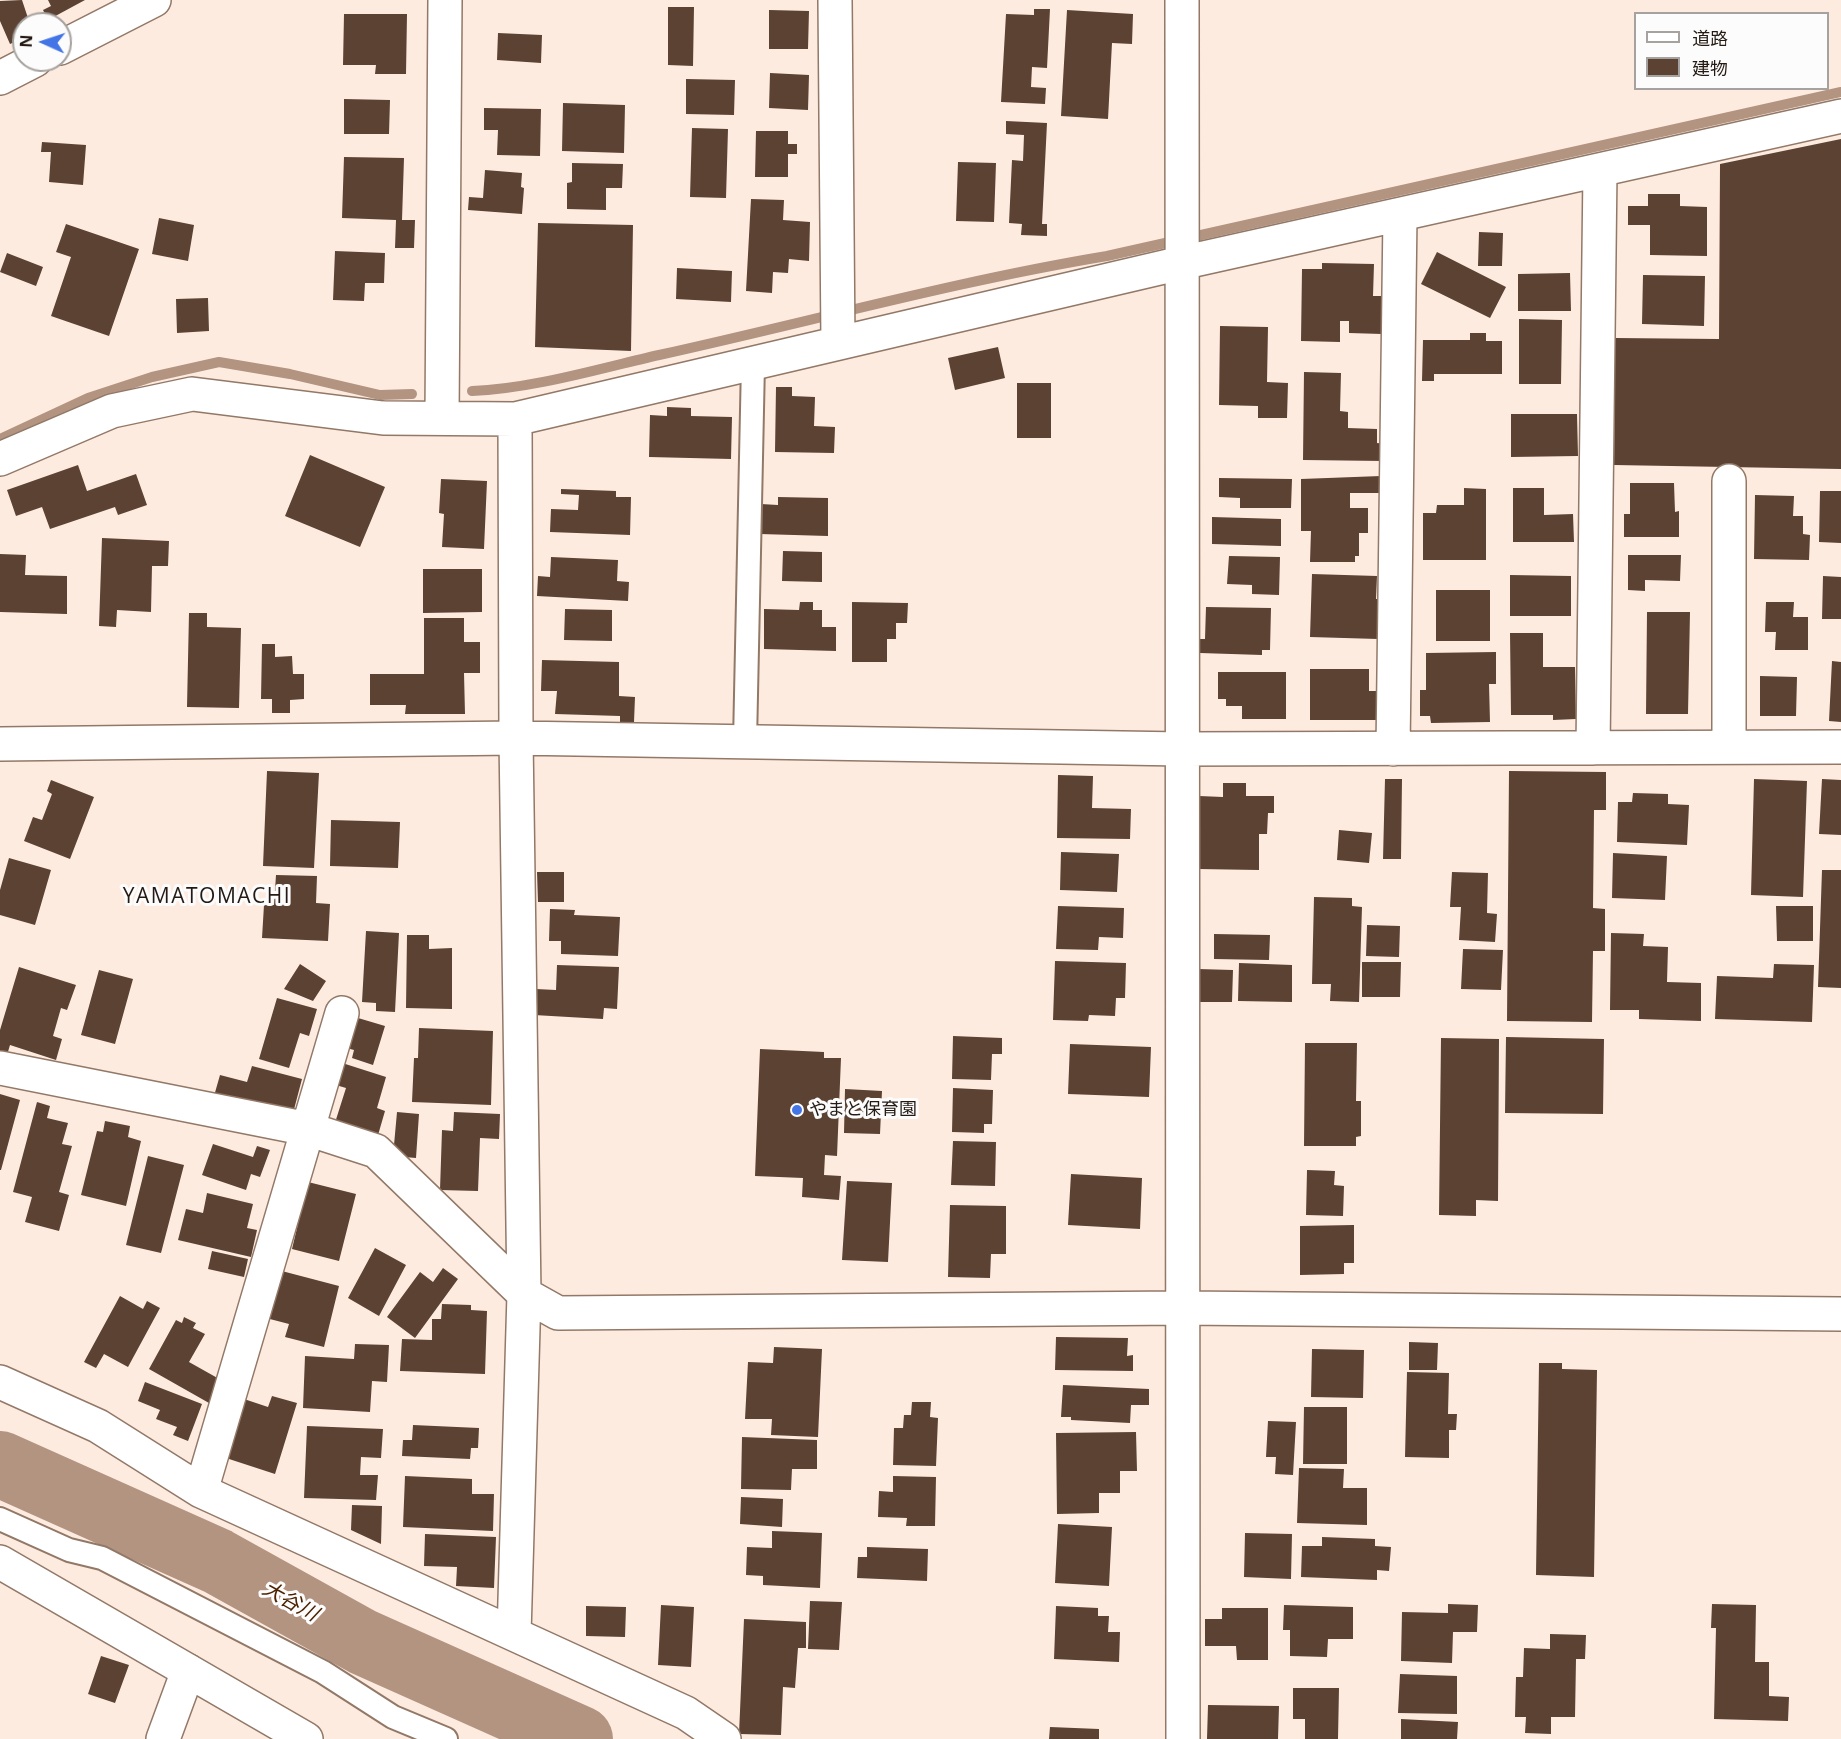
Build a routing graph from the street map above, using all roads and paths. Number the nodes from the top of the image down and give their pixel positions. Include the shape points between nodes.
1 (154, 0) edge
2 (445, 0) edge
3 (835, 0) edge
4 (1182, 0) edge
5 (72, 42) edge
6 (1841, 116) edge
7 (1600, 170) junction
8 (1400, 215) junction
9 (1181, 247) junction
10 (838, 343) junction
11 (753, 363) junction
12 (442, 418) junction
13 (515, 419) junction
14 (0, 459) edge
15 (1729, 481) dead end
16 (516, 738) junction
17 (745, 742) junction
18 (0, 744) edge
19 (1729, 747) junction
20 (1841, 747) edge
21 (1393, 748) junction
22 (1593, 748) junction
23 (1182, 749) junction
24 (342, 1013) dead end
25 (0, 1068) edge
26 (308, 1129) junction
27 (524, 1294) junction
28 (1182, 1308) junction
29 (1841, 1314) edge
30 (0, 1382) edge
31 (201, 1491) junction
32 (0, 1519) edge
33 (0, 1562) edge
34 (514, 1634) junction
35 (188, 1671) junction
36 (163, 1739) edge
37 (306, 1739) edge
38 (446, 1739) edge
39 (724, 1739) edge
40 (1183, 1739) edge

1 - 5 street
2 - 12 street
3 - 10 street
4 - 9 street
6 - 7 street
7 - 8 street
7 - 22 street
8 - 9 street
8 - 21 street
9 - 10 street
9 - 23 street
10 - 11 street
11 - 13 street
11 - 17 lane
12 - 13 street
12 - 14 street via 383,418 192,394 112,411
13 - 16 street
15 - 19 street
16 - 17 street
16 - 18 street
16 - 27 street
17 - 23 street
19 - 20 street
19 - 22 street
21 - 22 street
21 - 23 street
23 - 28 street
24 - 26 street
25 - 26 street
26 - 27 street via 376,1151
26 - 31 street
27 - 28 street via 558,1313
27 - 34 street
28 - 29 street
28 - 40 street
30 - 31 street via 98,1426
31 - 34 street
32 - 38 lane via 69,1550 102,1558 323,1672 393,1717
33 - 35 street
34 - 39 street via 686,1713
35 - 36 street
35 - 37 street

